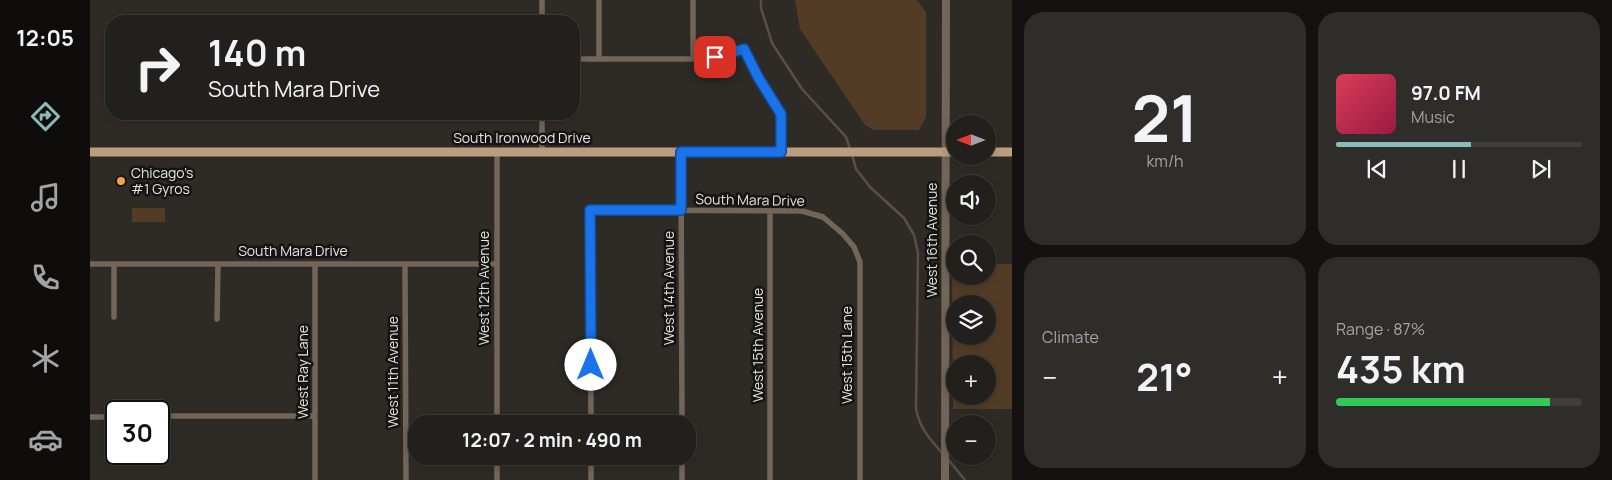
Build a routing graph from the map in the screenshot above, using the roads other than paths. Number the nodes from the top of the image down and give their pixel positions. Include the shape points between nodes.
1 (542, 0) edge
2 (599, 0) edge
3 (692, 0) edge
4 (946, 0) edge
5 (542, 15) edge
6 (580, 59) edge
7 (599, 59) junction
8 (693, 59) junction
9 (542, 120) edge
10 (90, 152) edge
11 (497, 152) junction
12 (542, 152) junction
13 (681, 152) junction
14 (781, 152) junction
15 (945, 152) junction
16 (996, 152) edge
17 (1012, 152) edge
18 (681, 210) junction
19 (770, 210) junction
20 (843, 234) joint
21 (90, 264) edge
22 (114, 264) junction
23 (218, 264) junction
24 (315, 264) junction
25 (405, 264) junction
26 (497, 264) junction
27 (114, 317) dead end
28 (217, 319) dead end
29 (497, 415) edge
30 (591, 415) edge
31 (682, 415) edge
32 (105, 416) edge
33 (170, 416) edge
34 (316, 416) junction
35 (90, 417) edge
36 (497, 465) edge
37 (591, 465) edge
38 (682, 465) edge
39 (316, 480) edge
40 (406, 480) edge
41 (497, 480) edge
42 (591, 480) edge
43 (682, 480) edge
44 (770, 480) edge
45 (860, 480) edge
46 (945, 480) edge

1 - 5 street
2 - 7 street
3 - 8 street
4 - 15 street, West 16th Avenue
6 - 7 street
7 - 8 street
8 - 14 street via 744,49 781,114
9 - 12 street
10 - 11 main road, South Ironwood Drive
11 - 12 main road, South Ironwood Drive
11 - 26 street, West 12th Avenue
12 - 13 main road, South Ironwood Drive
13 - 14 main road, South Ironwood Drive
13 - 18 street, West 14th Avenue
14 - 15 main road, South Ironwood Drive
15 - 46 street, West 16th Avenue
16 - 17 main road
18 - 19 street, South Mara Drive
18 - 30 street, South Mara Drive via 590,210
18 - 31 street, West 14th Avenue
19 - 20 street, South Mara Drive via 802,211 823,217
19 - 44 street, West 15th Avenue
20 - 45 street, West 15th Lane via 854,247 860,262
21 - 22 street, South Mara Drive
22 - 23 street, South Mara Drive
22 - 27 street
23 - 24 street, South Mara Drive
23 - 28 street
24 - 25 street, South Mara Drive
24 - 34 street, West Ray Lane
25 - 26 street, South Mara Drive
25 - 40 street, West 11th Avenue
26 - 29 street, West 12th Avenue
32 - 35 street
33 - 34 street
34 - 39 street, West Ray Lane
36 - 41 street
37 - 42 street
38 - 43 street

